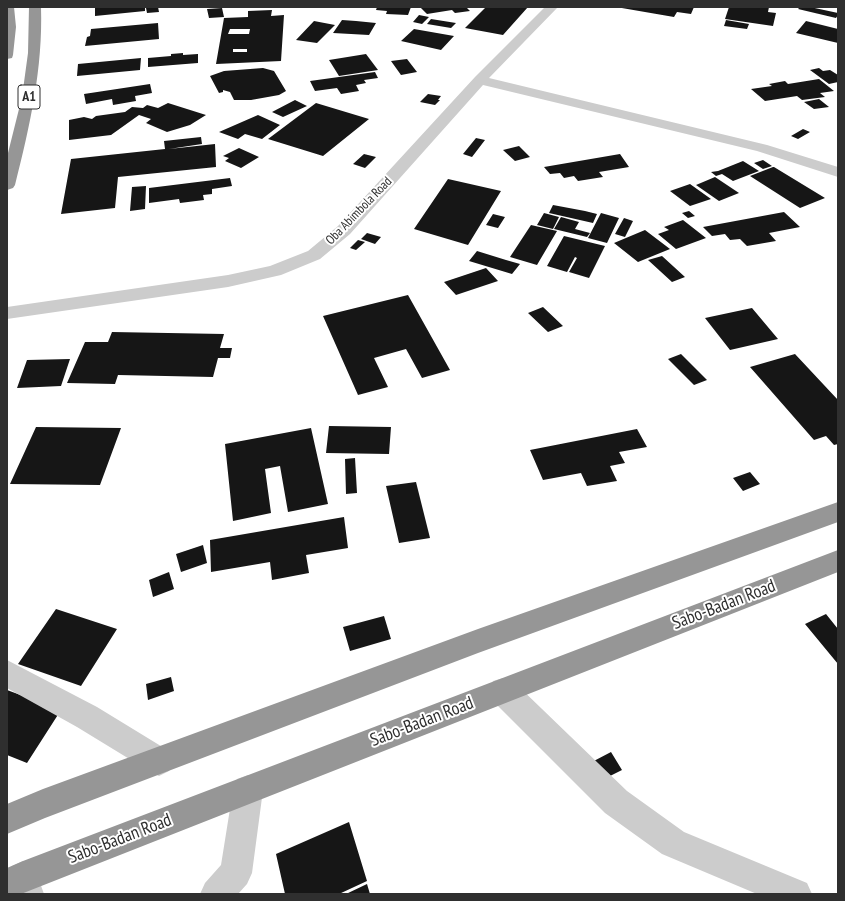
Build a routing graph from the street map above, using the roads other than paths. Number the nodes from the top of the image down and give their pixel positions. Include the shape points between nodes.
1 (8, 7) edge
2 (35, 7) edge
3 (552, 7) edge
4 (7, 55) edge
5 (480, 80) junction
6 (838, 172) edge
7 (7, 185) edge
8 (7, 313) edge
9 (838, 512) edge
10 (838, 561) edge
11 (7, 673) edge
12 (503, 691) junction
13 (159, 761) junction
14 (248, 790) junction
15 (7, 819) edge
16 (19, 885) edge
17 (216, 894) edge
18 (796, 894) edge

1 - 4 highway via 10,27
2 - 7 highway, A1 via 37,34 34,66 28,102
3 - 5 street, Oba Abimbola Road
5 - 6 street via 762,148
5 - 8 street, Oba Abimbola Road via 344,230 314,255 275,271 228,281
9 - 13 highway via 471,644
10 - 12 highway, Sabo-Badan Road
11 - 13 street via 87,717
12 - 14 highway, Sabo-Badan Road
12 - 18 street via 616,802 673,843
13 - 15 highway
14 - 16 highway, Sabo-Badan Road
14 - 17 street via 236,873

